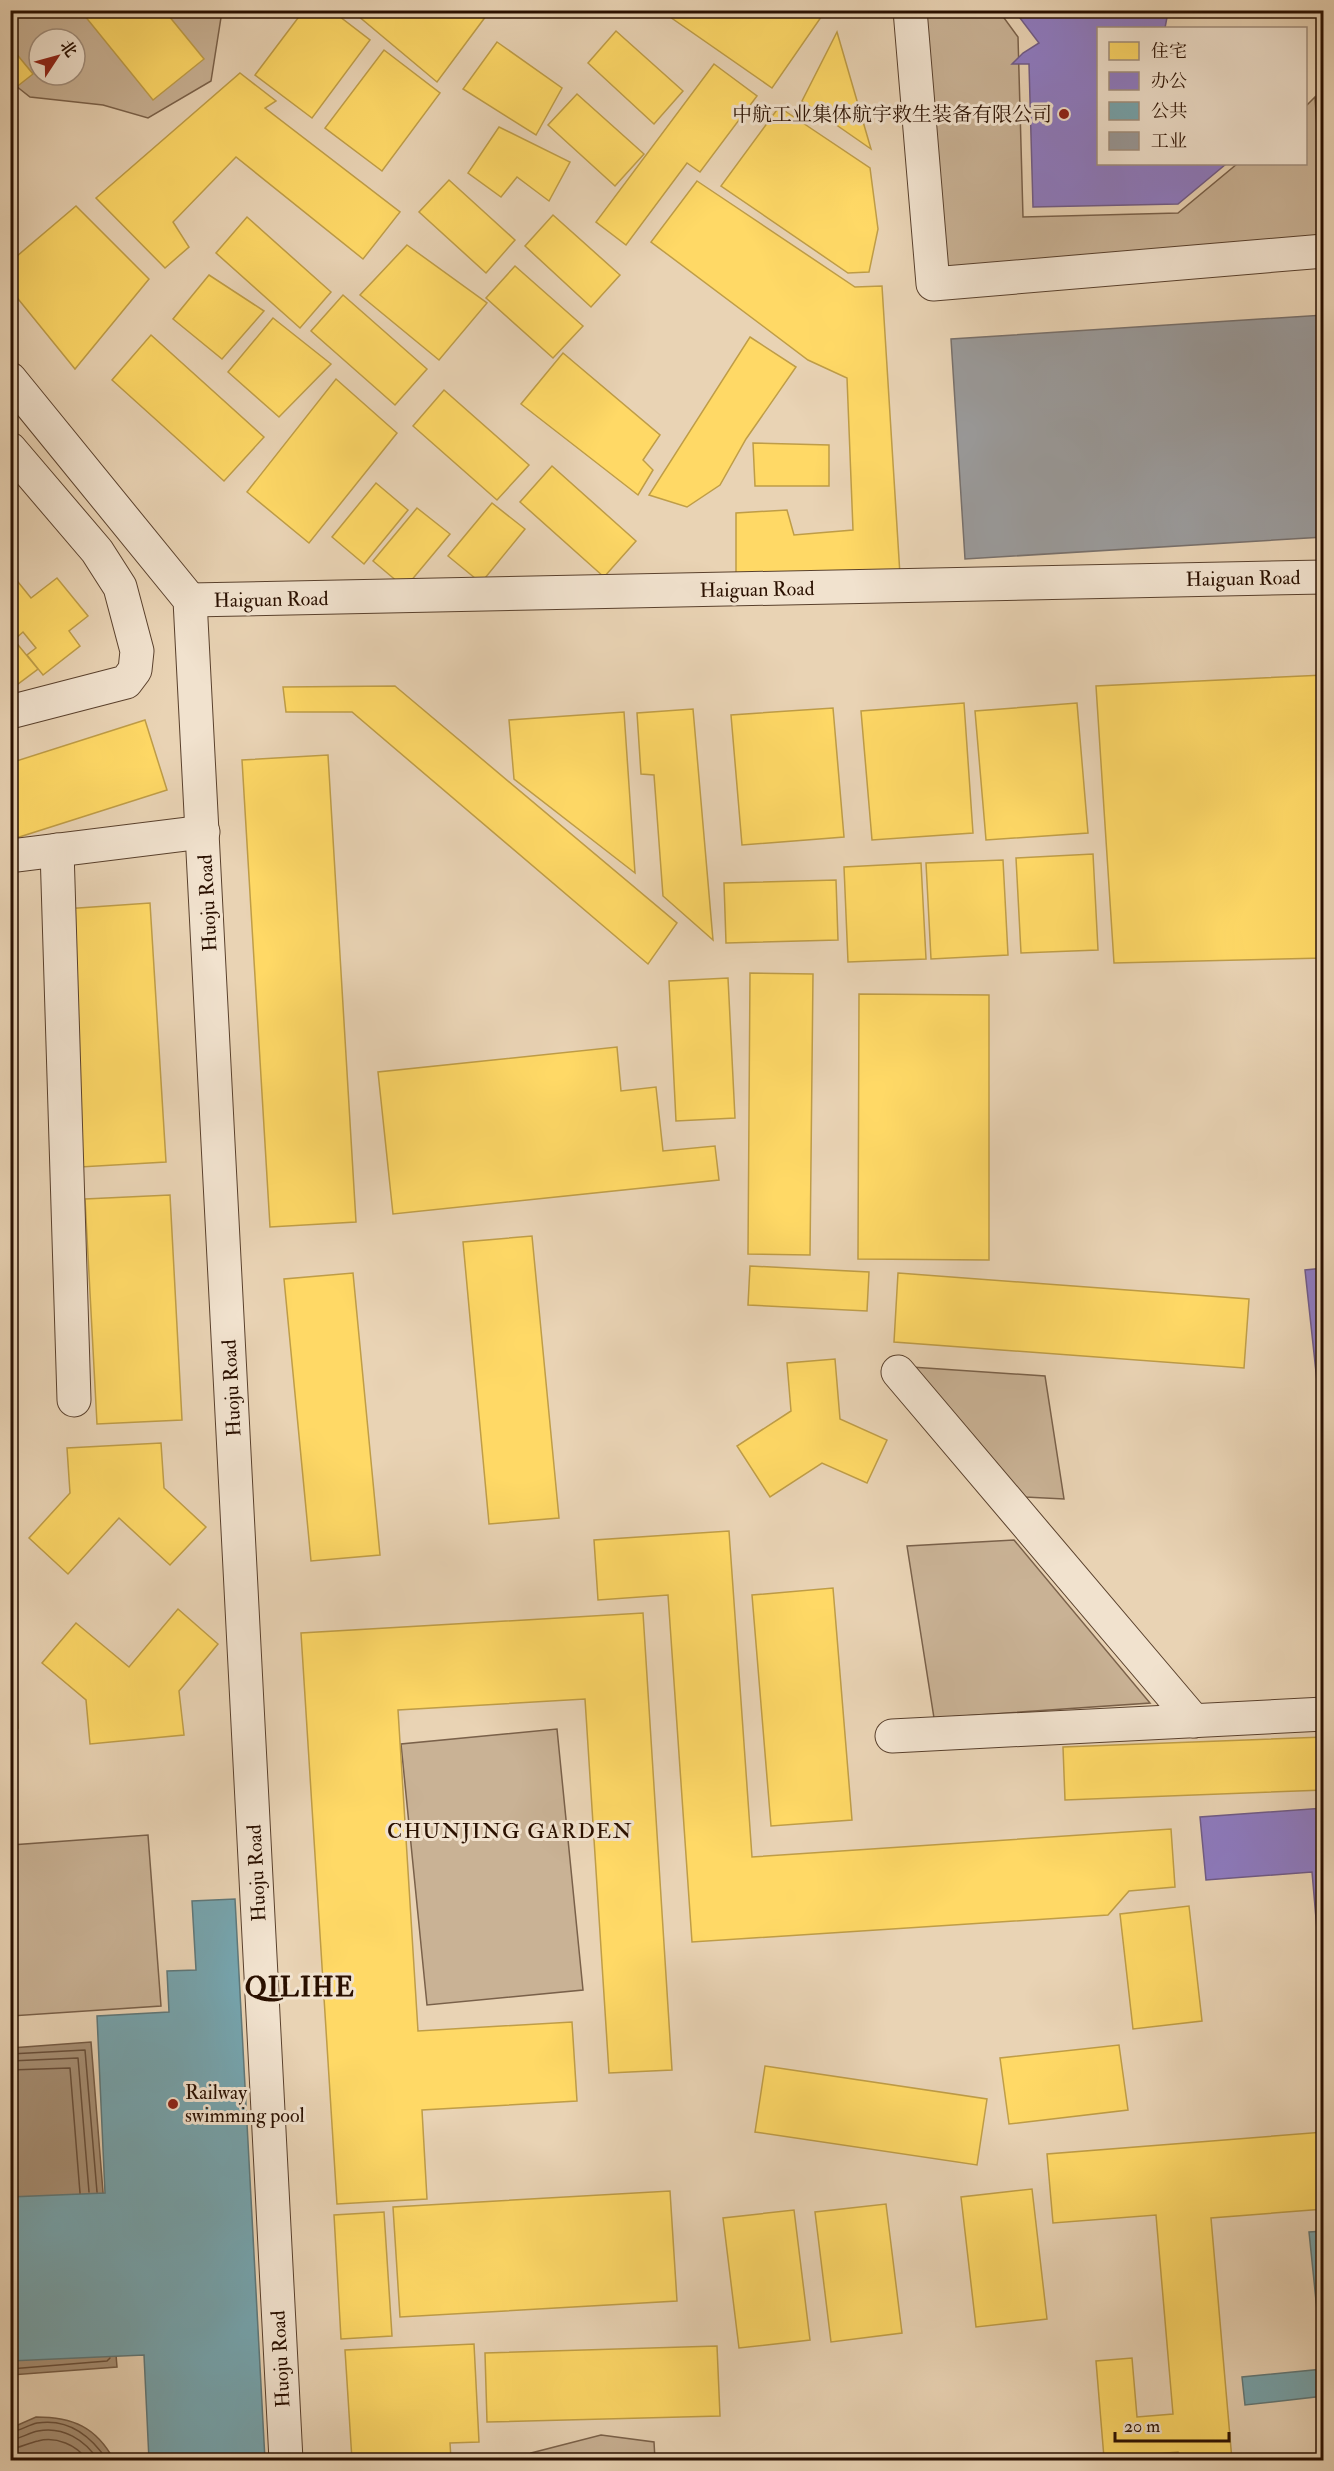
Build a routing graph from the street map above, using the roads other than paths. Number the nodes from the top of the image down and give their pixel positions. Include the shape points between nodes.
1 (910, 10) edge
2 (1323, 251) edge
3 (15, 395) edge
4 (10, 449) edge
5 (1323, 577) edge
6 (190, 600) junction
7 (10, 712) edge
8 (203, 832) junction
9 (57, 850) junction
10 (10, 856) edge
11 (898, 1372) dead end
12 (74, 1400) dead end
13 (1323, 1714) edge
14 (1194, 1721) junction
15 (892, 1736) dead end
16 (286, 2460) edge

1 - 2 street via 933,284
3 - 6 street
4 - 7 street via 97,551 120,587 136,651 135,670 126,682
5 - 6 street, Haiguan Road
6 - 8 street, Huoju Road
8 - 9 street
8 - 16 street, Huoju Road
9 - 10 street
9 - 12 street
11 - 14 street
13 - 14 street
14 - 15 street

